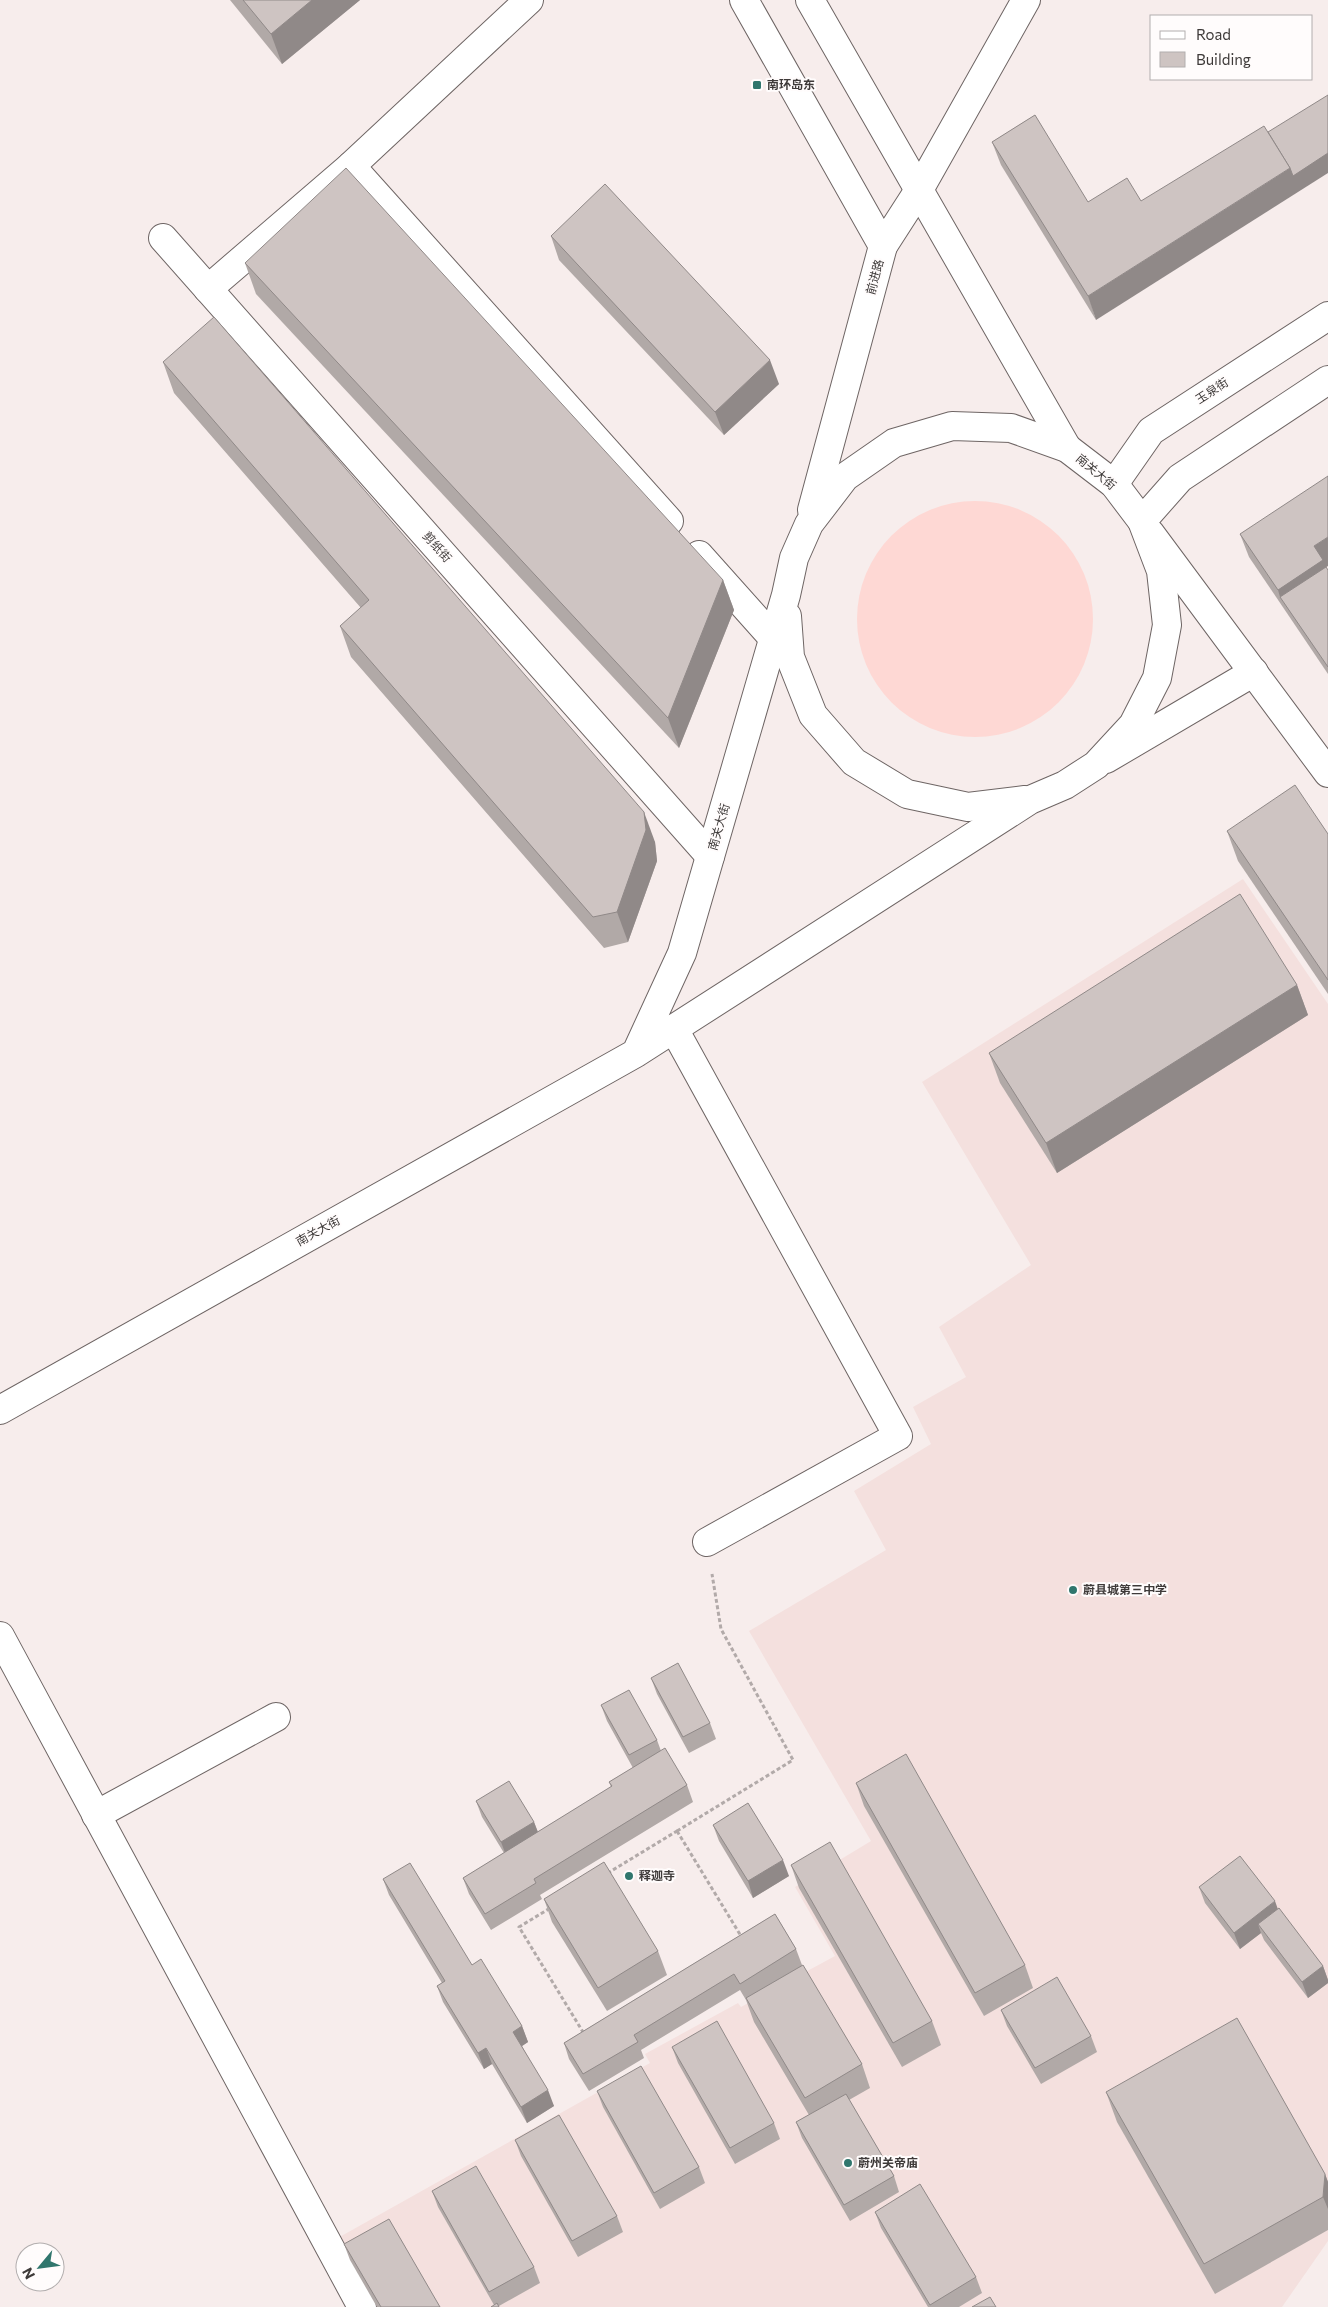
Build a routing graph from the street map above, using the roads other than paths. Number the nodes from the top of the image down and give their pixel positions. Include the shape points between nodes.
1 (528, 0) edge
2 (744, 0) edge
3 (810, 0) edge
4 (1026, 0) edge
5 (351, 166) junction
6 (919, 190) junction
7 (163, 238) dead end
8 (883, 246) junction
9 (208, 289) junction
10 (1328, 316) edge
11 (1328, 380) edge
12 (1067, 448) junction
13 (1114, 484) junction
14 (1142, 521) junction
15 (809, 524) junction
16 (786, 595) junction
17 (773, 638) junction
18 (1254, 672) junction
19 (1096, 765) junction
20 (1328, 773) edge
21 (1030, 800) junction
22 (710, 856) junction
23 (674, 1029) junction
24 (636, 1053) junction
25 (0, 1410) edge
26 (707, 1542) road end
27 (0, 1636) edge
28 (276, 1718) dead end
29 (96, 1815) junction
30 (362, 2307) edge

1 - 5 main road
2 - 8 main road, 前进路
3 - 6 main road
4 - 6 main road
5 - 9 main road
5 - 17 main road
6 - 8 main road
6 - 12 main road
7 - 9 main road, 剪纸街
8 - 15 main road, 前进路
9 - 22 main road, 剪纸街
10 - 13 main road, 玉泉街 via 1151,430
11 - 14 main road via 1180,478
12 - 13 main road, 南关大街
12 - 15 main road, 南关大街 via 1011,428 943,428 894,443 845,477
13 - 14 main road, 南关大街
14 - 18 main road
14 - 19 main road, 南关大街 via 1162,571 1167,625 1157,678 1133,726
15 - 16 main road, 南关大街 via 794,558
16 - 17 main road, 南关大街
16 - 21 main road, 南关大街 via 790,657 813,715 854,762 907,794 925,798 968,807
17 - 22 main road, 南关大街
18 - 19 main road
18 - 20 main road
19 - 21 main road, 南关大街 via 1065,785
21 - 23 main road, 南关大街
22 - 24 main road, 南关大街 via 682,954
23 - 24 main road, 南关大街
23 - 26 main road via 898,1436
24 - 25 main road, 南关大街
27 - 29 main road
28 - 29 main road
29 - 30 main road

